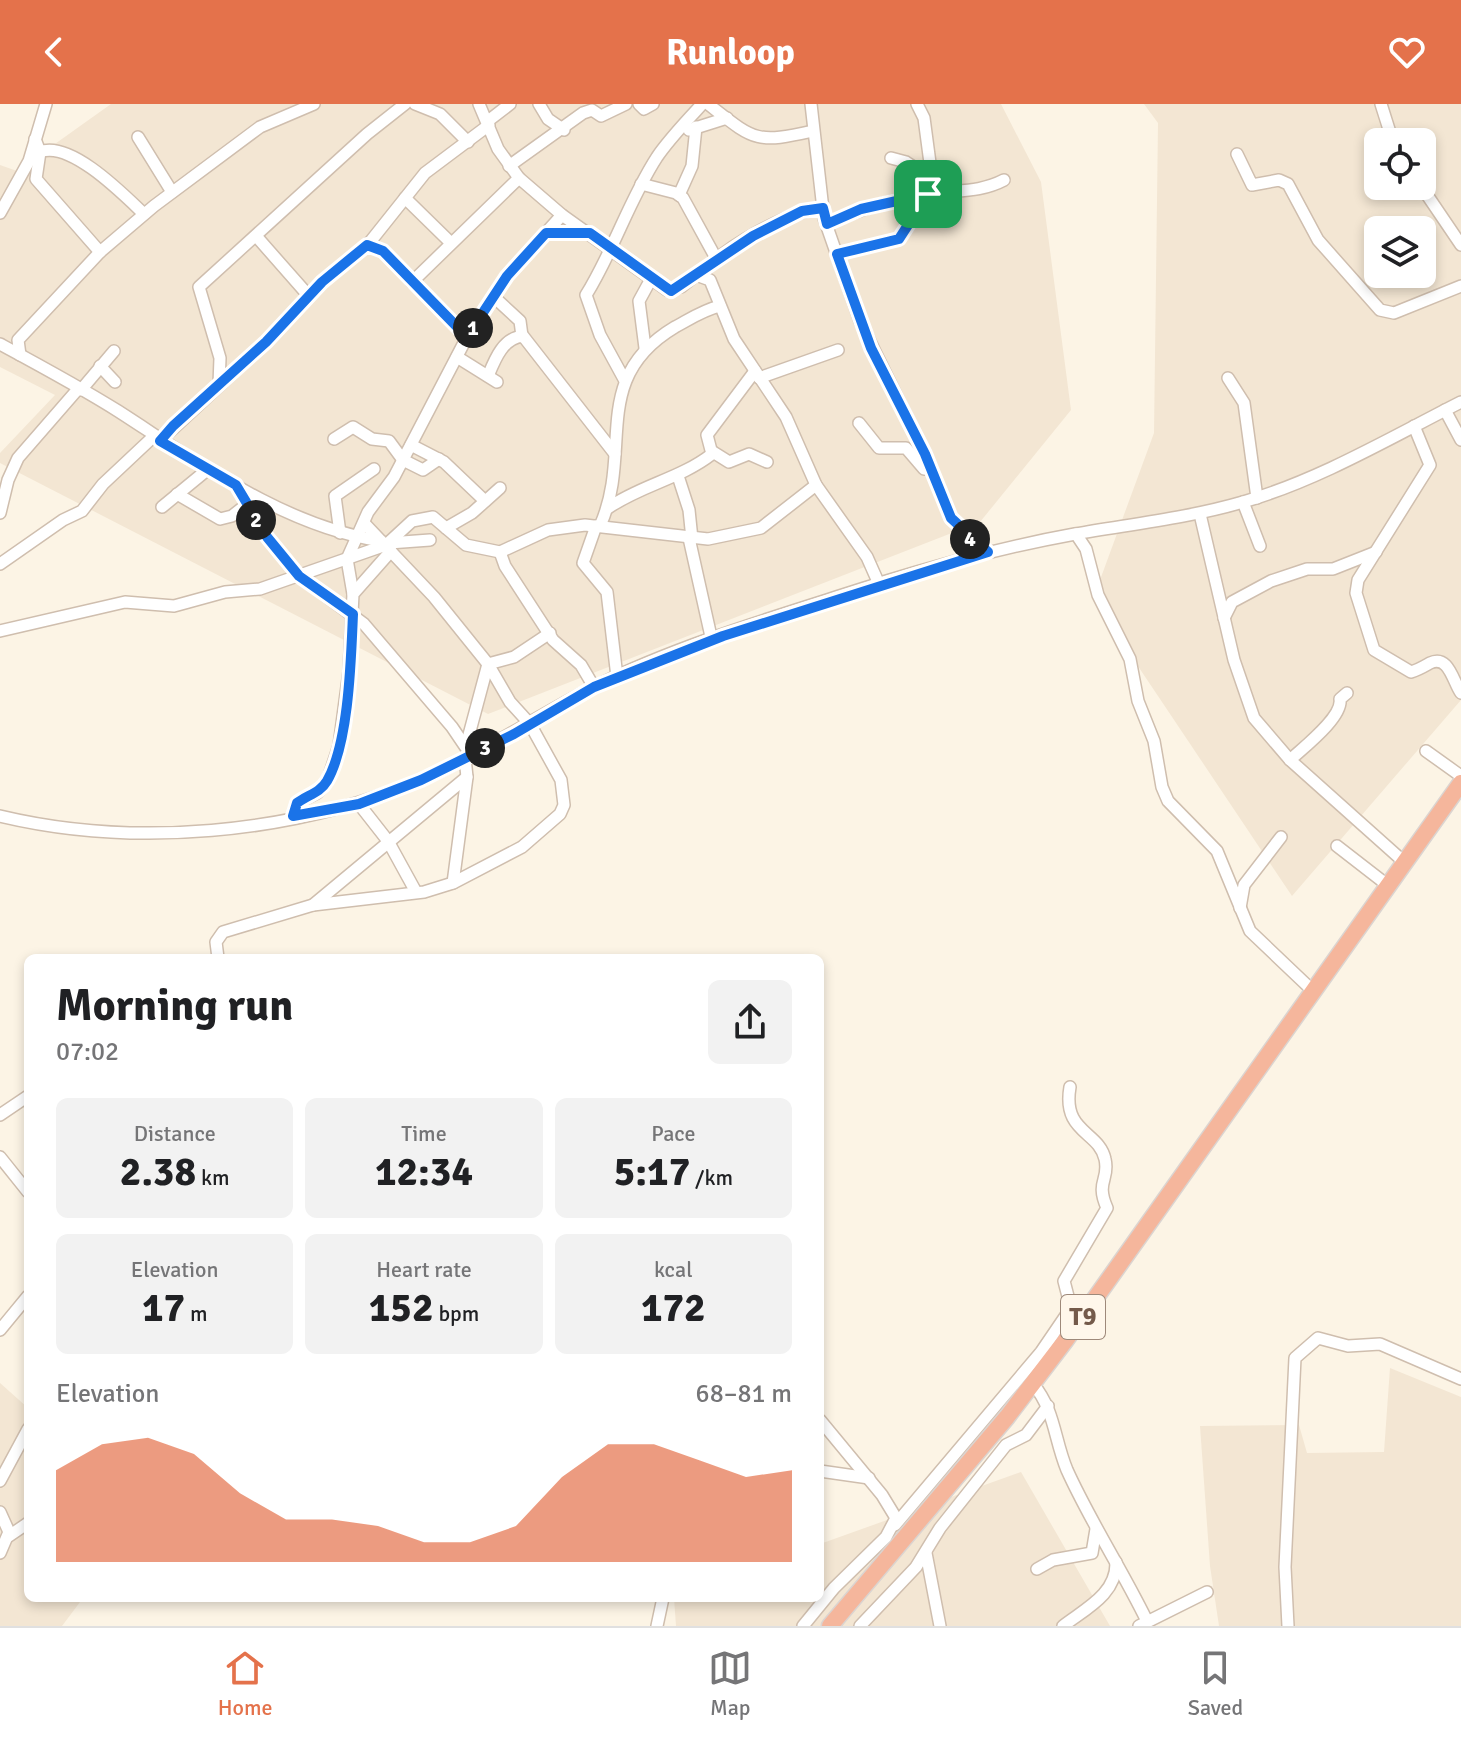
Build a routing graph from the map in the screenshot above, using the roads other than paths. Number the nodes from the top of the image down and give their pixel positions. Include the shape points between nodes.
1 (314, 104) edge
2 (415, 104) edge
3 (479, 104) edge
4 (510, 104) edge
5 (539, 104) edge
6 (626, 104) edge
7 (639, 104) edge
8 (653, 104) edge
9 (702, 104) edge
10 (708, 104) edge
11 (811, 104) edge
12 (917, 104) edge
13 (1381, 104) edge
14 (397, 106) edge
15 (40, 107) edge
16 (727, 118) junction
17 (489, 123) junction
18 (696, 127) junction
19 (1389, 128) edge
20 (564, 130) junction
21 (813, 131) junction
22 (677, 133) junction
23 (138, 137) dead end
24 (35, 139) junction
25 (468, 142) junction
26 (40, 152) junction
27 (1237, 154) dead end
28 (891, 158) dead end
29 (509, 166) junction
30 (519, 178) junction
31 (932, 179) junction
32 (1004, 180) dead end
33 (641, 184) junction
34 (172, 192) junction
35 (931, 194) junction
36 (679, 195) junction
37 (405, 198) junction
38 (1430, 200) edge
39 (823, 208) junction
40 (0, 213) edge
41 (144, 214) junction
42 (562, 215) junction
43 (827, 224) junction
44 (546, 233) junction
45 (590, 233) junction
46 (256, 236) junction
47 (450, 242) junction
48 (367, 245) junction
49 (1461, 245) edge
50 (609, 247) junction
51 (100, 252) junction
52 (837, 254) junction
53 (717, 260) junction
54 (701, 274) junction
55 (651, 279) junction
56 (412, 282) junction
57 (1461, 286) edge
58 (308, 295) junction
59 (494, 297) junction
60 (720, 306) junction
61 (522, 336) junction
62 (467, 337) junction
63 (0, 344) edge
64 (645, 348) junction
65 (838, 350) dead end
66 (114, 351) dead end
67 (20, 355) junction
68 (457, 357) junction
69 (100, 366) junction
70 (757, 375) junction
71 (1228, 378) dead end
72 (624, 379) junction
73 (115, 382) dead end
74 (219, 384) junction
75 (79, 389) junction
76 (1461, 402) edge
77 (1445, 410) junction
78 (859, 423) dead end
79 (1414, 426) junction
80 (156, 439) junction
81 (334, 439) dead end
82 (1461, 440) edge
83 (411, 445) junction
84 (713, 452) junction
85 (615, 454) junction
86 (439, 459) junction
87 (403, 460) junction
88 (767, 462) dead end
89 (930, 468) junction
90 (374, 469) dead end
91 (207, 470) junction
92 (678, 476) junction
93 (236, 485) junction
94 (816, 485) junction
95 (500, 488) dead end
96 (177, 494) junction
97 (1257, 498) junction
98 (485, 501) junction
99 (1243, 502) junction
100 (246, 505) junction
101 (162, 507) dead end
102 (608, 508) junction
103 (0, 513) edge
104 (1200, 514) junction
105 (364, 523) junction
106 (598, 526) junction
107 (446, 528) junction
108 (340, 533) junction
109 (1076, 534) junction
110 (356, 537) junction
111 (690, 538) junction
112 (430, 540) dead end
113 (387, 545) junction
114 (1260, 546) dead end
115 (500, 552) junction
116 (988, 552) junction
117 (1377, 552) junction
118 (347, 559) junction
119 (0, 564) edge
120 (299, 576) junction
121 (879, 584) junction
122 (353, 594) junction
123 (353, 614) junction
124 (1224, 618) junction
125 (0, 631) edge
126 (550, 633) junction
127 (712, 641) junction
128 (488, 664) junction
129 (617, 677) junction
130 (594, 687) junction
131 (1347, 693) dead end
132 (1461, 693) edge
133 (530, 724) junction
134 (1426, 751) dead end
135 (467, 753) junction
136 (1290, 760) junction
137 (1461, 776) edge
138 (467, 777) junction
139 (1461, 783) edge
140 (359, 804) junction
141 (0, 816) edge
142 (293, 816) junction
143 (1281, 837) dead end
144 (388, 841) junction
145 (1337, 846) dead end
146 (1403, 861) junction
147 (453, 883) junction
148 (1386, 884) junction
149 (416, 892) junction
150 (313, 905) junction
151 (1240, 909) junction
152 (218, 954) edge
153 (1313, 991) junction
154 (1070, 1087) dead end
155 (24, 1099) edge
156 (0, 1115) edge
157 (0, 1157) edge
158 (24, 1187) edge
159 (24, 1301) edge
160 (0, 1330) edge
161 (1461, 1379) edge
162 (1033, 1384) junction
163 (1048, 1406) junction
164 (824, 1425) edge
165 (24, 1436) edge
166 (824, 1472) edge
167 (869, 1478) junction
168 (0, 1481) edge
169 (0, 1512) edge
170 (895, 1525) junction
171 (24, 1526) edge
172 (1096, 1529) junction
173 (9, 1536) junction
174 (0, 1553) edge
175 (926, 1553) junction
176 (1116, 1558) junction
177 (1037, 1569) dead end
178 (1207, 1592) dead end
179 (662, 1602) edge
180 (1142, 1623) edge
181 (657, 1626) edge
182 (803, 1626) edge
183 (830, 1626) edge
184 (860, 1626) edge
185 (940, 1626) edge
186 (1063, 1626) edge
187 (1288, 1626) edge

1 - 34 street via 260,127
2 - 25 street via 447,119
3 - 17 street
4 - 17 street
5 - 20 street
6 - 20 street via 600,116 588,111
7 - 8 street via 644,109
9 - 22 street
10 - 16 street
11 - 21 street
12 - 31 street via 924,118
13 - 19 street
14 - 46 street
15 - 24 street
16 - 18 street
16 - 21 street via 760,139
17 - 25 street
17 - 29 street
18 - 22 street
18 - 36 street via 692,166
20 - 29 street
21 - 39 street
22 - 33 street
23 - 34 street
24 - 26 street
24 - 40 street
25 - 37 street via 433,166
26 - 41 street via 54,149 73,158
26 - 51 street via 36,179
27 - 57 street via 1252,185 1279,180 1288,184 1318,240 1380,310 1394,313
28 - 31 street
29 - 30 street
30 - 42 street
30 - 47 street
31 - 35 street
32 - 35 street via 983,189
33 - 36 street
33 - 50 street
34 - 41 street
35 - 43 street via 861,209
35 - 52 street via 899,239
36 - 53 street
37 - 47 street
37 - 48 street
38 - 49 street
39 - 43 street
39 - 53 street via 802,211
41 - 51 street
42 - 44 street
42 - 45 street
43 - 52 street
44 - 45 street
44 - 59 street
45 - 50 street
46 - 58 street
46 - 74 street via 198,291 220,358
47 - 56 street
48 - 56 street via 383,251
48 - 58 street
50 - 55 street
50 - 72 street via 586,296
51 - 67 street via 18,340
52 - 89 street via 871,348
53 - 54 street
54 - 55 street via 671,291
54 - 60 street via 710,280
55 - 64 street via 639,301
56 - 62 street
58 - 74 street
59 - 61 street via 520,321
59 - 62 street
60 - 64 street via 697,314
60 - 70 street
61 - 68 street via 498,352 493,379
61 - 85 street
62 - 68 street
63 - 67 street
64 - 72 street
65 - 70 street
66 - 69 street
67 - 75 street
68 - 83 street
69 - 73 street
69 - 75 street
70 - 84 street via 707,435
70 - 94 street via 795,435
71 - 97 street via 1244,403
72 - 85 street
74 - 80 street
75 - 80 street
75 - 103 street via 18,458
76 - 77 street
77 - 79 street
77 - 82 street
78 - 89 street via 879,448 906,448 924,469
79 - 97 street
79 - 117 street via 1430,465
80 - 91 street
80 - 119 street via 103,484 82,511
81 - 87 street via 353,427 372,439 389,441
83 - 86 street
83 - 87 street
84 - 88 street via 729,462 749,454
84 - 92 street
85 - 102 street
86 - 87 street via 425,470
86 - 98 street
87 - 105 street
89 - 116 street via 951,518
90 - 108 street via 335,496
91 - 93 street
91 - 96 street
92 - 102 street via 628,494
92 - 111 street via 689,510
93 - 100 street
93 - 108 street
94 - 111 street via 757,530
94 - 121 street via 867,557
95 - 98 street
96 - 100 street via 220,519
96 - 101 street
97 - 99 street
98 - 107 street
99 - 104 street
99 - 114 street
100 - 120 street
102 - 106 street
104 - 109 street
104 - 124 street
105 - 110 street
105 - 113 street
106 - 111 street
106 - 115 street via 548,530
106 - 129 street via 583,563 610,600
107 - 113 street via 433,517 419,518
107 - 115 street via 466,545
108 - 110 street
109 - 116 street
109 - 151 street via 1130,659 1162,787 1174,810 1217,851
110 - 113 street
110 - 118 street
111 - 127 street
112 - 113 street
113 - 118 street
113 - 122 street
113 - 128 street
115 - 126 street
116 - 121 street
117 - 124 street via 1333,569 1307,569 1271,581 1232,602
117 - 132 street via 1355,588 1374,650 1411,672 1441,662
118 - 120 street
118 - 122 street
120 - 123 street
120 - 125 street via 186,605 125,602
121 - 127 street
122 - 123 street
123 - 135 street
123 - 142 street via 339,746 327,782 297,803
124 - 136 street via 1245,702
126 - 128 street via 514,657
126 - 130 street
127 - 129 street
128 - 133 street
128 - 135 street
129 - 130 street
130 - 133 street
131 - 136 street via 1333,720
133 - 135 street
133 - 147 street via 561,780 560,814 522,847
134 - 137 street
135 - 138 street
135 - 140 street
136 - 146 street
138 - 144 street
138 - 147 street
139 - 146 highway, T9
140 - 142 street
140 - 144 street
141 - 142 street via 168,835
143 - 151 street via 1244,885
144 - 149 street
144 - 150 street
145 - 148 street
146 - 148 highway, T9
147 - 149 street
148 - 153 highway, T9
149 - 150 street
150 - 152 street via 228,929 216,942
151 - 153 street via 1250,931
153 - 162 highway, T9
154 - 170 street via 1077,1126 1106,1160 1099,1188 1107,1208 1064,1281 1071,1308 1041,1352
155 - 156 street
157 - 158 street
159 - 160 street
161 - 187 street via 1380,1344 1348,1346 1318,1338 1295,1358 1285,1567
162 - 163 street
162 - 183 highway, T9
163 - 172 street via 1065,1466
163 - 175 street via 1026,1435 1010,1442 993,1461
164 - 167 street
165 - 168 street
166 - 167 street
167 - 170 street via 891,1508
169 - 173 street
170 - 182 street
171 - 173 street
172 - 176 street
172 - 177 street via 1092,1553 1058,1558
173 - 174 street
175 - 184 street
175 - 185 street
176 - 180 street
176 - 186 street via 1109,1589
178 - 180 street
179 - 181 street

